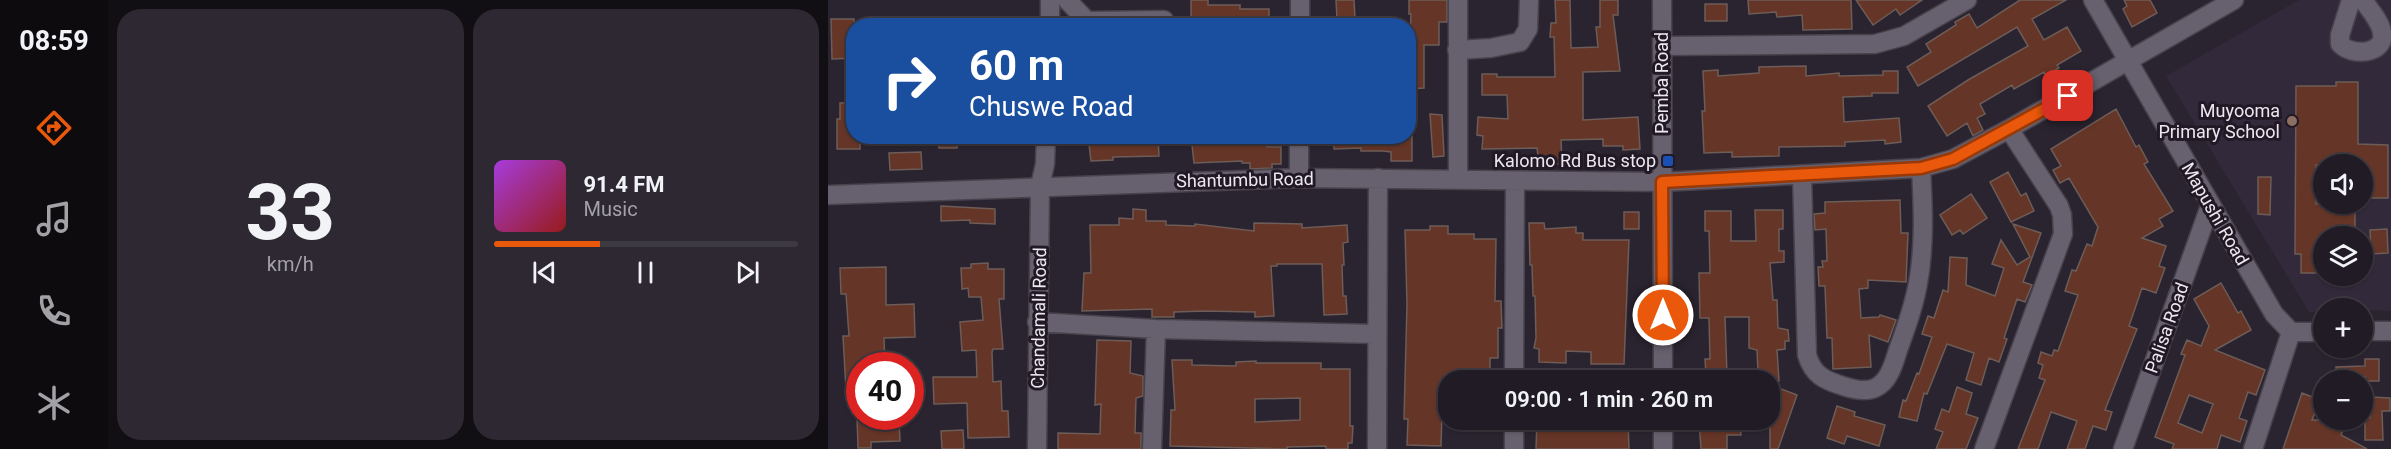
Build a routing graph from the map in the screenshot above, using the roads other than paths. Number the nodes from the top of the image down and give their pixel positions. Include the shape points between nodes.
1 (1050, 0) edge
2 (1067, 0) edge
3 (1300, 0) edge
4 (1458, 0) edge
5 (1529, 0) edge
6 (1662, 0) edge
7 (1967, 0) edge
8 (2093, 0) edge
9 (2234, 0) edge
10 (2351, 0) edge
11 (2363, 0) edge
12 (1945, 6) edge
13 (1050, 18) edge
14 (1082, 18) edge
15 (1300, 18) edge
16 (1663, 46) junction
17 (1457, 50) junction
18 (2127, 63) junction
19 (2009, 129) junction
20 (1046, 144) edge
21 (1299, 144) edge
22 (1921, 168) junction
23 (1802, 175) junction
24 (1299, 178) junction
25 (1378, 178) junction
26 (1458, 179) junction
27 (1515, 181) junction
28 (1662, 182) junction
29 (1040, 186) junction
30 (828, 195) edge
31 (2210, 206) junction
32 (1037, 322) junction
33 (1156, 328) junction
34 (2373, 331) edge
35 (2391, 331) edge
36 (2291, 332) junction
37 (2313, 332) edge
38 (1377, 334) junction
39 (1514, 370) edge
40 (1663, 370) edge
41 (1514, 430) edge
42 (1663, 430) edge
43 (1037, 449) edge
44 (1152, 449) edge
45 (1377, 449) edge
46 (1514, 449) edge
47 (1664, 449) edge
48 (1984, 449) edge
49 (2123, 449) edge
50 (2253, 449) edge

1 - 13 street
2 - 14 street
3 - 15 street
4 - 17 street
5 - 17 street via 1528,29 1520,42
6 - 16 street, Pemba Road
7 - 12 street
8 - 18 street, Mapushi Road
9 - 18 street, Shantumbu Road
10 - 11 street via 2340,44 2360,54 2377,47 2383,37
12 - 16 street via 1904,36 1875,44
16 - 28 street, Pemba Road
17 - 26 street
18 - 19 street, Shantumbu Road
18 - 31 street, Mapushi Road
19 - 22 street, Shantumbu Road via 1953,159
19 - 48 street via 2059,206 2063,234
20 - 29 street, Chandamali Road
21 - 24 street
22 - 23 street, Shantumbu Road
22 - 23 street via 1922,256 1918,285 1887,379 1875,388 1863,390 1816,375 1807,355
23 - 28 street, Shantumbu Road
24 - 25 street, Shantumbu Road
24 - 29 street, Shantumbu Road
25 - 26 street, Shantumbu Road
25 - 38 street
26 - 27 street, Shantumbu Road
27 - 28 street, Shantumbu Road
27 - 39 street
28 - 40 street, Pemba Road
29 - 30 street, Shantumbu Road
29 - 32 street, Chandamali Road
31 - 36 street, Mapushi Road via 2274,314
31 - 49 street, Palisa Road
32 - 33 street
32 - 43 street, Chandamali Road
33 - 38 street
33 - 44 street
34 - 35 street
36 - 37 street
36 - 50 street
38 - 45 street
41 - 46 street
42 - 47 street

